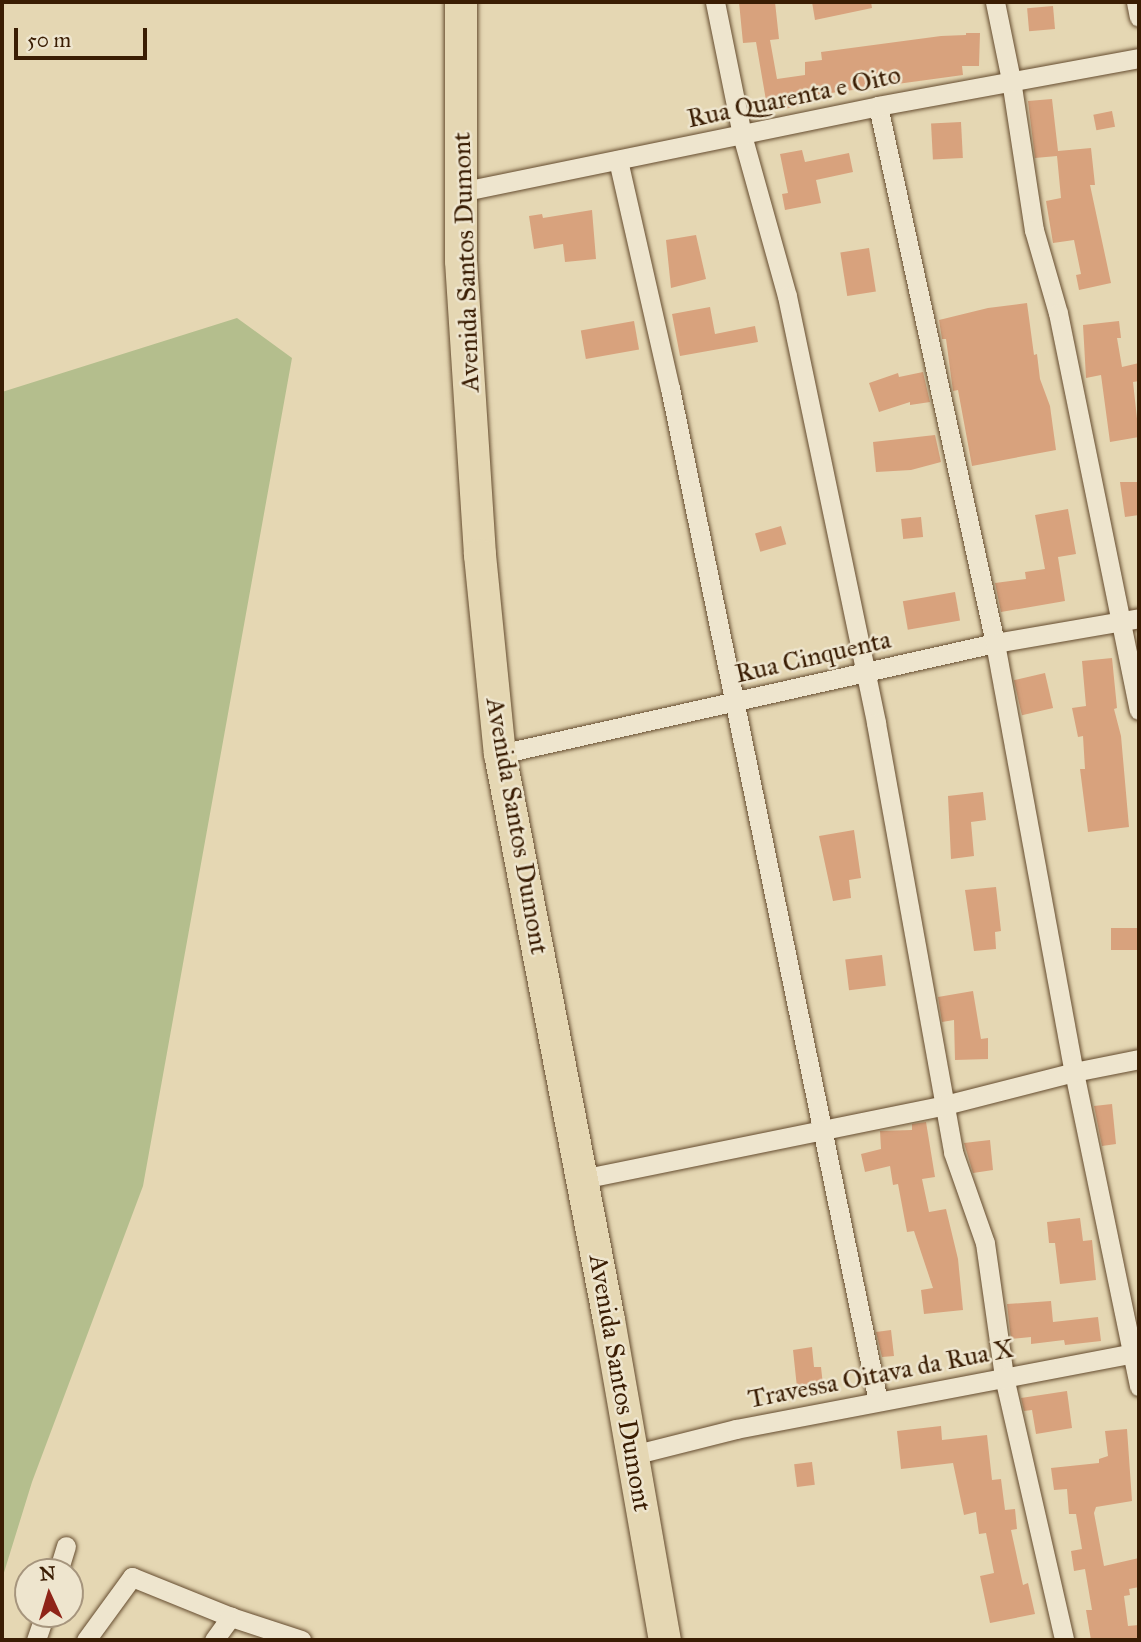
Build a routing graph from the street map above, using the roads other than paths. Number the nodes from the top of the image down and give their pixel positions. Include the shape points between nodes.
1 (461, 2) edge
2 (715, 2) edge
3 (995, 2) edge
4 (1136, 2) edge
5 (1139, 17) edge
6 (1139, 58) edge
7 (1011, 80) junction
8 (878, 106) junction
9 (742, 135) junction
10 (618, 160) junction
11 (460, 192) junction
12 (1131, 620) edge
13 (995, 643) junction
14 (864, 673) junction
15 (734, 701) junction
16 (1139, 710) edge
17 (500, 754) junction
18 (1139, 1059) edge
19 (1074, 1072) junction
20 (944, 1105) junction
21 (823, 1130) junction
22 (582, 1179) junction
23 (1136, 1352) edge
24 (1004, 1377) junction
25 (1139, 1386) edge
26 (878, 1401) junction
27 (633, 1455) junction
28 (66, 1546) dead end
29 (62, 1558) edge
30 (231, 1617) junction
31 (86, 1640) edge
32 (214, 1640) edge
33 (301, 1640) edge
34 (665, 1640) edge
35 (1064, 1640) edge

1 - 11 main road, Avenida Santos Dumont
2 - 9 street
3 - 7 street
4 - 5 street
6 - 7 street, Rua Quarenta e Oito
7 - 8 street, Rua Quarenta e Oito
7 - 12 street via 1034,230
8 - 9 street, Rua Quarenta e Oito
8 - 13 street
9 - 10 street, Rua Quarenta e Oito
9 - 14 street via 787,296
10 - 11 street, Rua Quarenta e Oito
10 - 15 street
11 - 17 main road, Avenida Santos Dumont via 480,555
12 - 13 street, Rua Cinquenta
12 - 16 street
13 - 14 street, Rua Cinquenta
13 - 19 street
14 - 15 street, Rua Cinquenta
14 - 20 street
15 - 17 street, Rua Cinquenta
15 - 21 street
17 - 22 main road, Avenida Santos Dumont
18 - 19 street
19 - 20 street
19 - 23 street
20 - 21 street
20 - 24 street via 960,1178 985,1244
21 - 22 street
21 - 26 street
22 - 27 main road, Avenida Santos Dumont
23 - 24 street, Travessa Oitava da Rua X
23 - 25 street
24 - 26 street, Travessa Oitava da Rua X
24 - 35 street
26 - 27 street, Travessa Oitava da Rua X
27 - 34 main road, Avenida Santos Dumont
28 - 29 street
30 - 31 street via 132,1577
30 - 32 street
30 - 33 street

